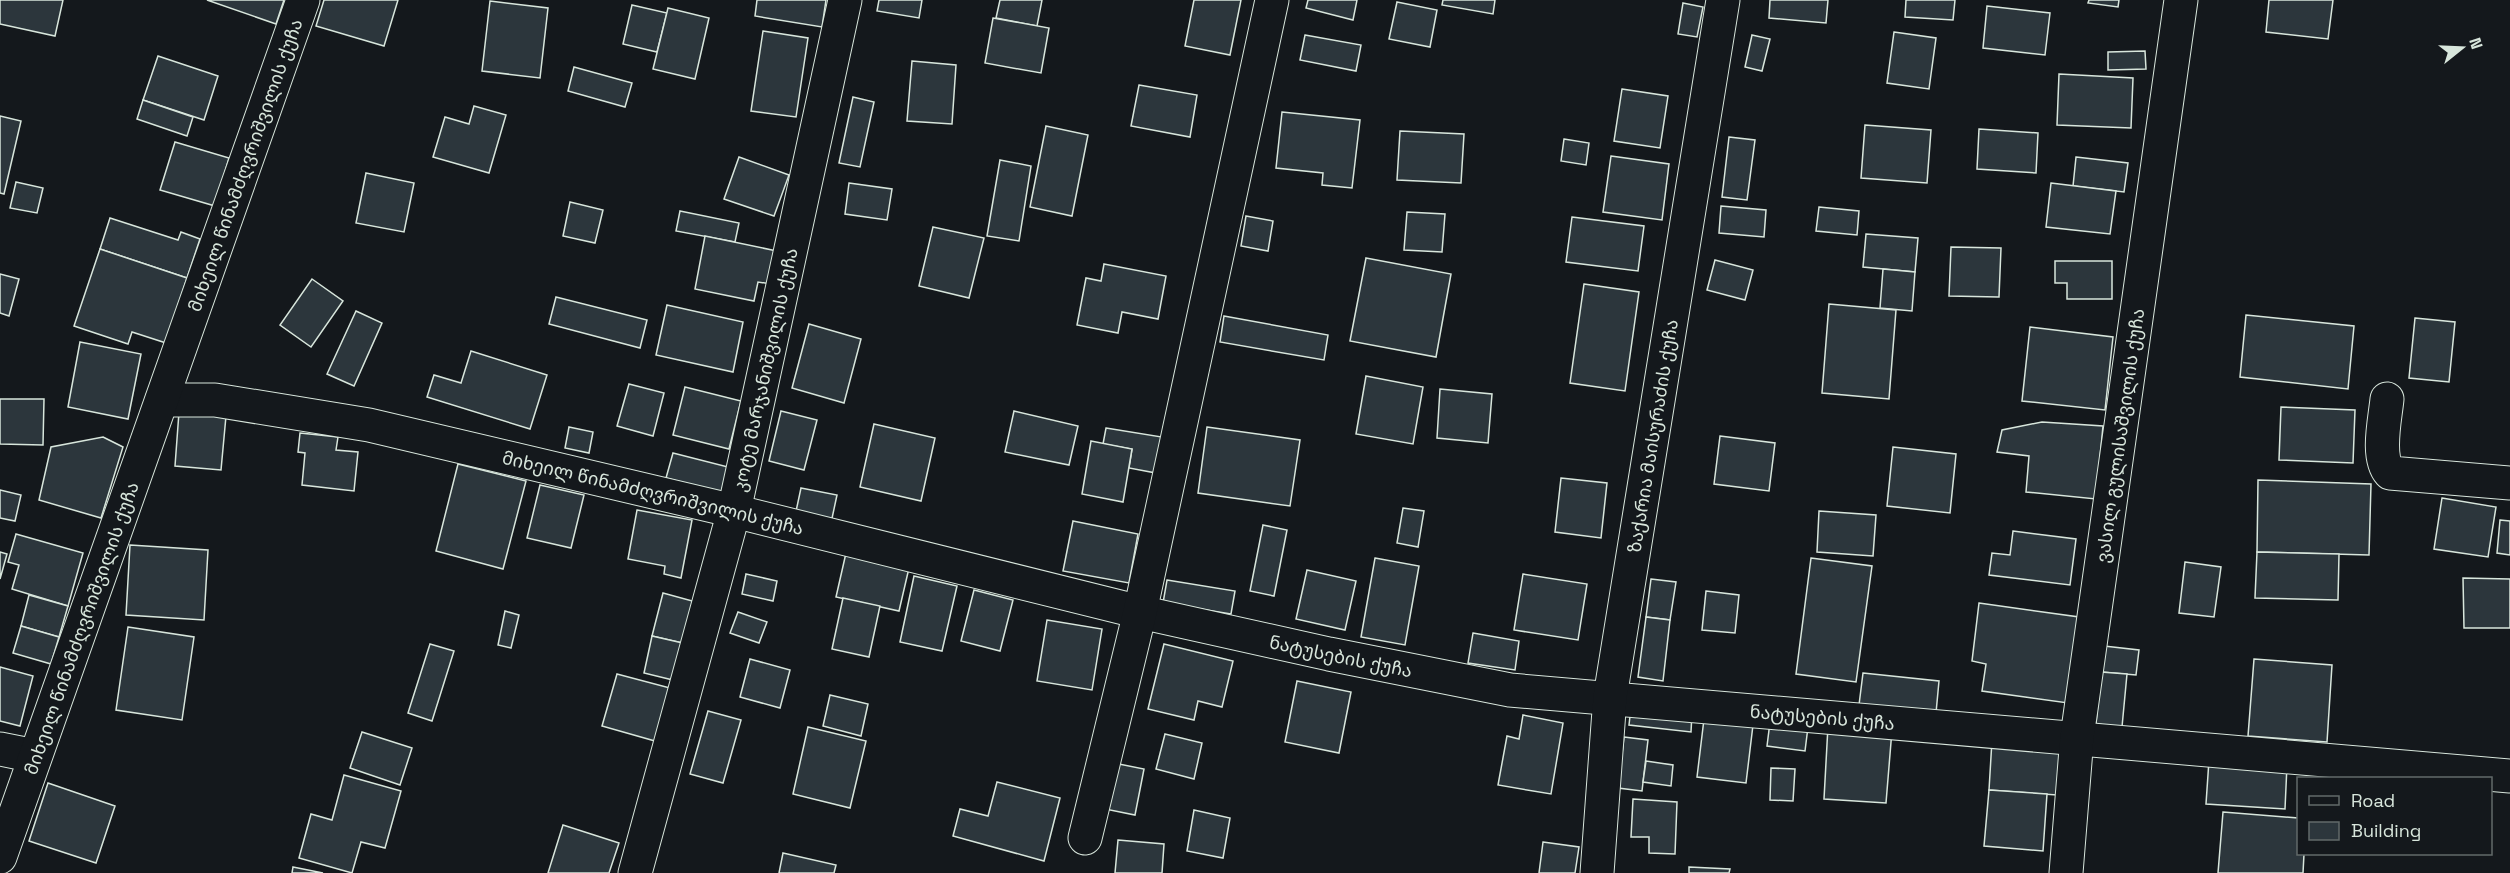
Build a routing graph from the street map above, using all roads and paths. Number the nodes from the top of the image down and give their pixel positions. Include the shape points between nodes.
1 (303, 0) edge
2 (844, 0) edge
3 (1272, 0) edge
4 (1723, 0) edge
5 (2181, 0) edge
6 (2387, 399) dead end
7 (162, 400) junction
8 (2510, 483) edge
9 (734, 511) junction
10 (1140, 612) junction
11 (1610, 697) junction
12 (2077, 736) junction
13 (0, 749) edge
14 (35, 756) junction
15 (2510, 776) edge
16 (1084, 838) dead end
17 (0, 856) edge
18 (634, 873) edge
19 (1597, 873) edge
20 (2066, 873) edge

1 - 7 street, მიხეილ წინამძღვრიშვილის ქუჩა
2 - 9 street, კოტე მარჯანიშვილის ქუჩა
3 - 10 street
4 - 11 street, ზაქარია მაისურაძის ქუჩა
5 - 12 street, ვასილ გულისაშვილის ქუჩა
6 - 8 street via 2384,454 2385,468 2390,474
7 - 9 street, მიხეილ წინამძღვრიშვილის ქუჩა via 215,400 369,426
7 - 14 street, მიხეილ წინამძღვრიშვილის ქუჩა
9 - 10 street, მიხეილ წინამძღვრიშვილის ქუჩა
9 - 18 street, კოტე მარჯანიშვილის ქუჩა
10 - 11 street, ნატუსების ქუჩა via 1510,690
10 - 16 street
11 - 12 street, ნატუსების ქუჩა
11 - 19 street, ზაქარია მაისურაძის ქუჩა
12 - 15 street, ნატუსების ქუჩა
12 - 20 street, ვასილ გულისაშვილის ქუჩა
13 - 14 street
14 - 17 street, მიხეილ წინამძღვრიშვილის ქუჩა

